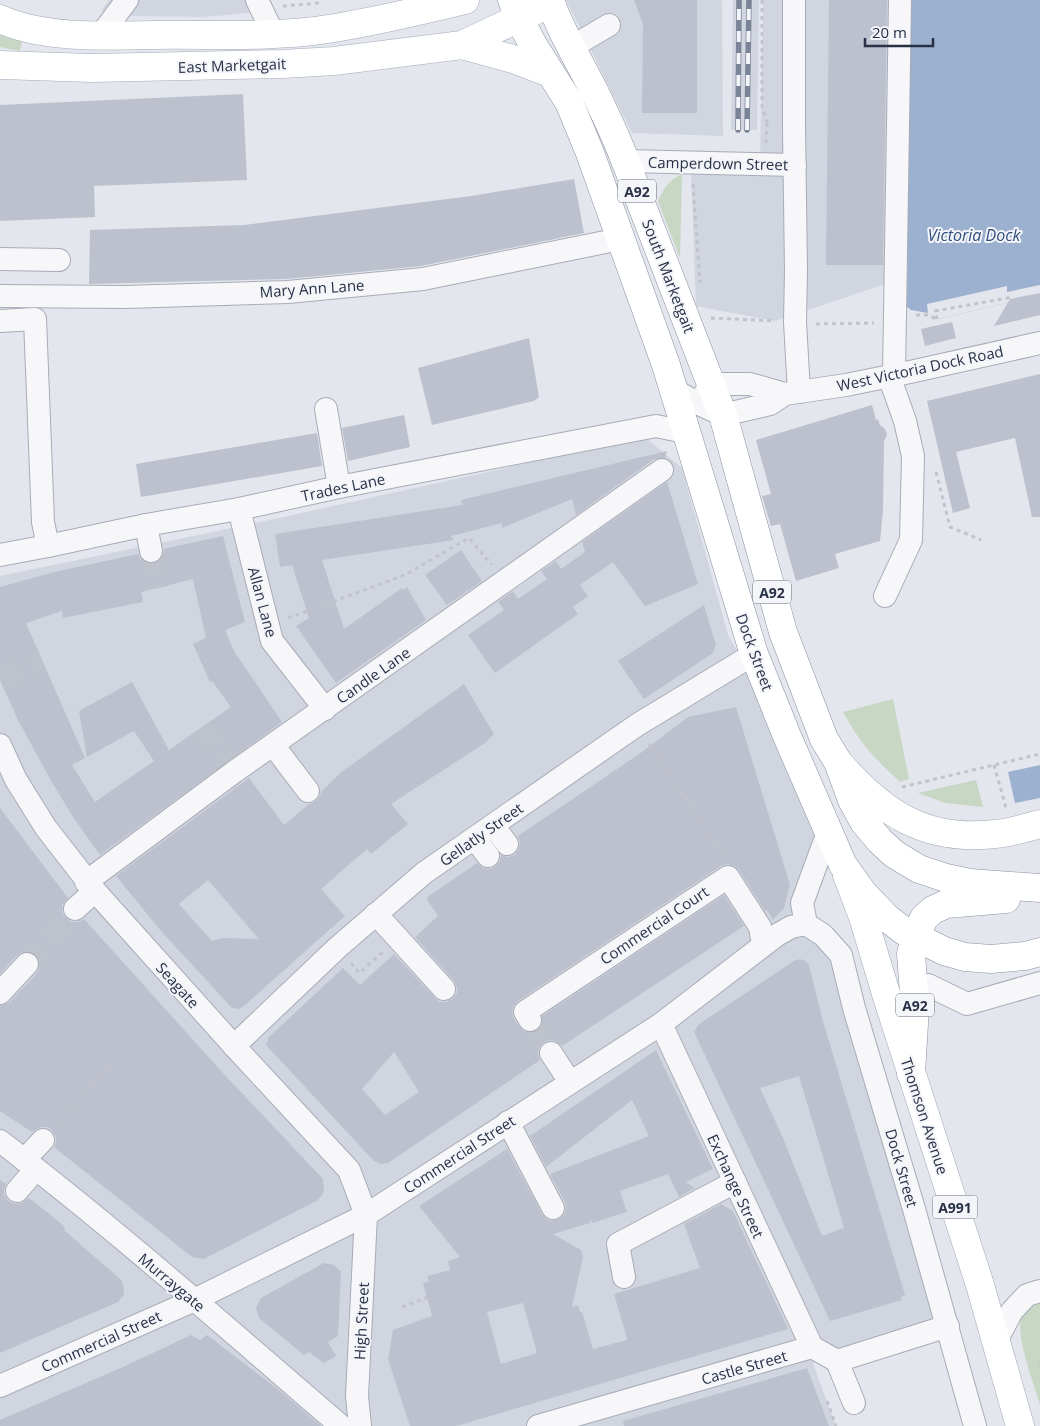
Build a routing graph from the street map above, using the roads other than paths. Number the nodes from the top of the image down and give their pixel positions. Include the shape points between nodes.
1 (128, 0) edge
2 (466, 0) edge
3 (794, 0) edge
4 (900, 0) edge
5 (550, 1) edge
6 (259, 4) edge
7 (422, 6) edge
8 (516, 9) edge
9 (0, 19) edge
10 (609, 25) dead end
11 (273, 34) junction
12 (100, 36) junction
13 (462, 45) junction
14 (570, 48) junction
15 (0, 65) edge
16 (550, 73) junction
17 (626, 161) junction
18 (795, 165) junction
19 (620, 239) junction
20 (0, 259) edge
21 (59, 260) dead end
22 (0, 296) edge
23 (0, 321) edge
24 (1040, 343) edge
25 (892, 375) junction
26 (674, 390) junction
27 (792, 393) junction
28 (705, 394) junction
29 (326, 409) dead end
30 (723, 415) junction
31 (689, 443) junction
32 (662, 470) dead end
33 (339, 488) junction
34 (239, 509) junction
35 (146, 525) junction
36 (48, 546) junction
37 (151, 551) tunnel mouth
38 (0, 554) edge
39 (885, 596) dead end
40 (754, 654) junction
41 (325, 709) junction
42 (273, 745) junction
43 (0, 746) edge
44 (838, 762) junction
45 (8, 785) edge
46 (308, 791) dead end
47 (1040, 824) edge
48 (493, 826) junction
49 (828, 832) junction
50 (507, 844) dead end
51 (843, 864) junction
52 (91, 886) junction
53 (1040, 888) edge
54 (1040, 895) edge
55 (75, 908) tunnel mouth
56 (376, 914) junction
57 (806, 924) junction
58 (916, 937) junction
59 (763, 944) junction
60 (1040, 952) edge
61 (27, 964) tunnel mouth
62 (1040, 983) edge
63 (444, 989) dead end
64 (2, 991) edge
65 (915, 991) junction
66 (530, 1020) dead end
67 (661, 1024) junction
68 (234, 1046) junction
69 (551, 1053) tunnel mouth
70 (911, 1074) junction
71 (570, 1082) junction
72 (508, 1122) junction
73 (43, 1140) road end
74 (0, 1141) edge
75 (30, 1164) junction
76 (734, 1182) junction
77 (17, 1191) dead end
78 (553, 1208) dead end
79 (366, 1215) junction
80 (624, 1277) dead end
81 (1040, 1291) edge
82 (194, 1300) junction
83 (948, 1326) junction
84 (996, 1341) junction
85 (812, 1347) junction
86 (837, 1360) junction
87 (0, 1386) edge
88 (854, 1403) dead end
89 (342, 1426) edge
90 (360, 1426) edge
91 (538, 1426) edge
92 (975, 1426) edge
93 (1020, 1426) edge

1 - 12 street
2 - 7 main road, East Marketgait
3 - 18 street, Camperdown Street
4 - 25 street
5 - 8 main road, East Marketgait
5 - 14 main road, South Marketgait / A92
6 - 11 street
7 - 11 main road, East Marketgait via 327,29
8 - 13 main road, East Marketgait
8 - 16 main road, A92
9 - 12 main road, East Marketgait via 49,32
10 - 14 street
11 - 12 main road, East Marketgait
13 - 15 main road, East Marketgait via 283,64 92,68
13 - 16 main road, East Marketgait
14 - 17 main road, South Marketgait / A92 via 599,100
16 - 19 main road, A92 via 569,102
17 - 18 street, Camperdown Street
17 - 28 main road, South Marketgait / A92
18 - 27 street
19 - 22 street, Mary Ann Lane via 423,279 288,292
19 - 26 main road, A92
20 - 21 street
23 - 36 street via 35,319 43,522
24 - 25 street, West Victoria Dock Road
25 - 27 street, West Victoria Dock Road
25 - 39 street via 913,456 911,540
26 - 28 street
26 - 31 main road, A92
27 - 28 street, West Victoria Dock Road via 750,384
27 - 30 street, West Victoria Dock Road via 770,404
28 - 30 main road, South Marketgait / A92
28 - 31 street
29 - 33 street
30 - 44 main road, A92 via 783,632 824,739
31 - 33 street, Trades Lane via 656,426
31 - 40 main road, Dock Street / A92
32 - 41 street, Candle Lane
33 - 34 street, Trades Lane
34 - 35 street, Trades Lane
34 - 41 street, Allan Lane via 272,641
35 - 36 street, Trades Lane
35 - 37 street
36 - 38 street, Trades Lane
40 - 48 street, Gellatly Street via 637,725
40 - 49 main road, Dock Street / A92
41 - 42 street, Candle Lane
42 - 46 street
42 - 52 street, Candle Lane via 232,769
43 - 45 street, Seagate
44 - 47 main road via 859,787 883,807 913,824 940,833 996,834
44 - 53 main road, A92 via 864,822 894,854 919,869 946,878
45 - 52 street, Seagate
48 - 50 street
48 - 56 street, Gellatly Street via 481,847 424,873
49 - 51 main road, Dock Street / A92
49 - 57 street via 802,902
51 - 58 main road, A92 via 863,893 887,918
51 - 70 main road, Thomson Avenue / A991 via 863,917
52 - 55 street, Candle Lane
52 - 68 street, Seagate
54 - 58 main road, A92 via 946,904 924,918
56 - 63 street
56 - 68 street, Gellatly Street
57 - 59 street, Commercial Street via 791,927
57 - 83 street, Dock Street via 823,935 841,956
58 - 60 main road, A92 via 965,957 990,959
58 - 65 main road, A92 via 911,954
59 - 66 street, Commercial Court via 760,927 728,877 525,1012
59 - 67 street, Commercial Street
61 - 64 street
62 - 65 street via 967,1004 928,985
65 - 70 main road, A92
67 - 71 street, Commercial Street
67 - 76 street, Exchange Street
68 - 79 street, Seagate via 349,1170
69 - 71 street
70 - 84 main road, Thomson Avenue / A991
71 - 72 street, Commercial Street
72 - 78 street
72 - 79 street, Commercial Street
73 - 75 street
74 - 75 street, Murraygate
75 - 77 street
75 - 82 street, Murraygate
76 - 80 street via 618,1244
76 - 85 street, Exchange Street
79 - 82 street, Commercial Street
79 - 90 street, High Street via 357,1396
81 - 84 street via 1027,1295 1012,1311
82 - 87 street, Commercial Street
82 - 89 street, Murraygate
83 - 86 street
83 - 92 street, Dock Street
84 - 93 main road, Thomson Avenue / A991
85 - 86 street
85 - 91 street, Castle Street
86 - 88 street

